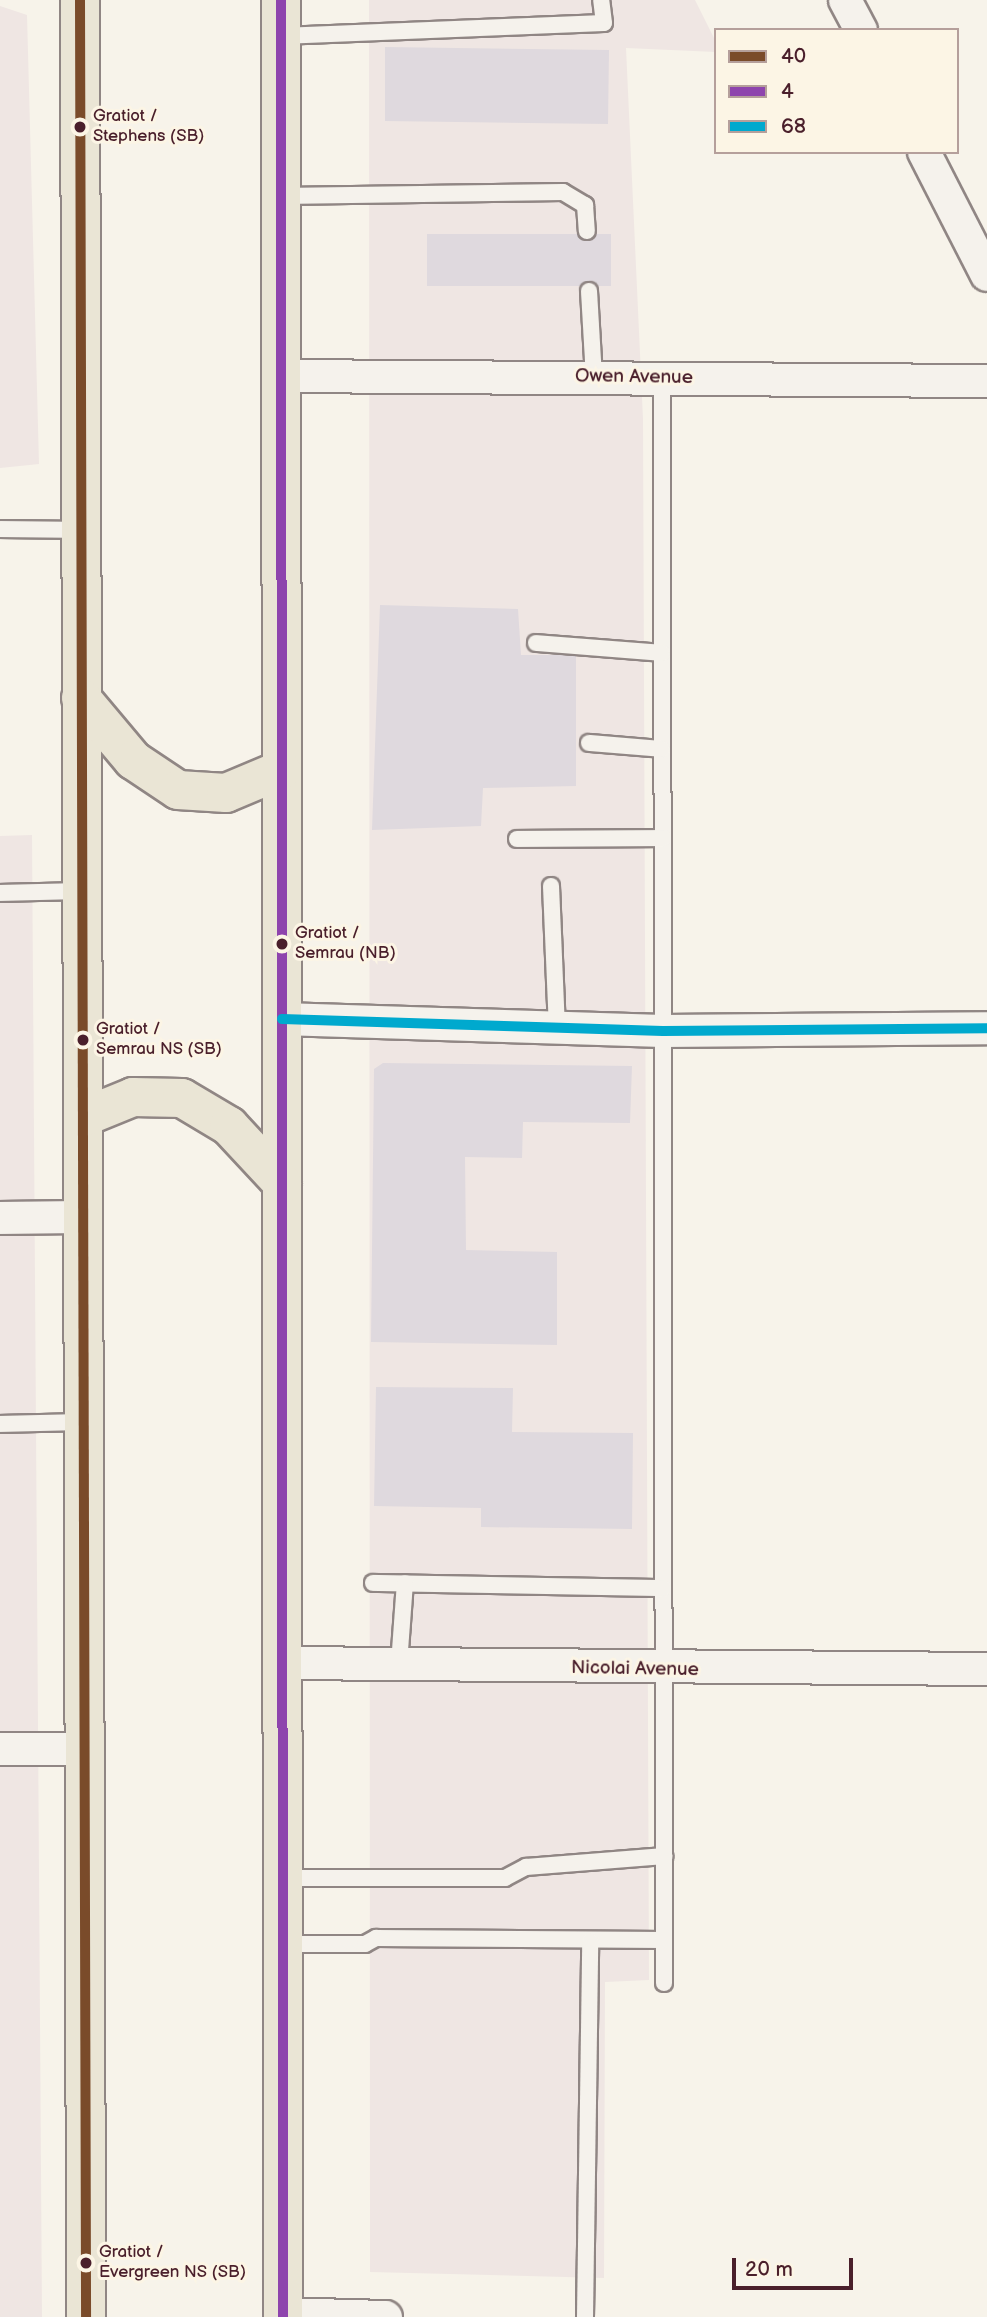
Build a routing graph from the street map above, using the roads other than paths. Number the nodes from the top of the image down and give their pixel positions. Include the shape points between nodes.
1 (80, 0) edge
2 (601, 0) edge
3 (845, 0) edge
4 (281, 18) edge
5 (860, 28) edge
6 (925, 154) edge
7 (281, 196) junction
8 (587, 231) dead end
9 (987, 275) edge
10 (589, 291) dead end
11 (281, 376) junction
12 (594, 377) junction
13 (662, 377) junction
14 (987, 381) edge
15 (0, 529) edge
16 (81, 530) junction
17 (536, 643) dead end
18 (662, 653) junction
19 (81, 698) junction
20 (589, 743) dead end
21 (663, 749) junction
22 (281, 770) junction
23 (663, 838) junction
24 (517, 839) dead end
25 (551, 886) dead end
26 (83, 891) junction
27 (0, 893) edge
28 (282, 1019) junction
29 (557, 1027) junction
30 (987, 1028) edge
31 (663, 1031) junction
32 (84, 1117) junction
33 (282, 1183) junction
34 (85, 1217) junction
35 (0, 1218) edge
36 (84, 1422) junction
37 (0, 1424) edge
38 (373, 1583) dead end
39 (405, 1583) junction
40 (663, 1588) junction
41 (284, 1662) junction
42 (399, 1664) junction
43 (987, 1669) edge
44 (663, 1670) junction
45 (0, 1749) edge
46 (84, 1749) junction
47 (665, 1856) junction
48 (283, 1878) junction
49 (664, 1940) junction
50 (590, 1941) junction
51 (282, 1944) junction
52 (664, 1983) dead end
53 (283, 2316) edge
54 (86, 2317) edge
55 (386, 2317) edge
56 (585, 2317) edge

1 - 16 main road
2 - 4 lane via 604,23
3 - 5 street
4 - 7 main road
6 - 9 street
7 - 8 lane via 563,192 585,205
7 - 11 main road
10 - 12 lane
11 - 12 street, Owen Avenue
11 - 22 main road
12 - 13 street, Owen Avenue
13 - 14 street, Owen Avenue
13 - 18 lane
15 - 16 lane
16 - 19 main road
17 - 18 lane
18 - 21 lane
19 - 22 main road via 133,760 178,790 226,793
19 - 26 main road
20 - 21 lane
21 - 23 lane
22 - 28 main road
23 - 24 lane
23 - 31 lane
25 - 29 lane
26 - 27 lane
26 - 32 main road
28 - 29 street
28 - 33 main road
29 - 31 street
30 - 31 street
31 - 40 lane
32 - 33 main road via 133,1097 182,1098 229,1126
32 - 34 main road
33 - 41 main road
34 - 35 street
34 - 36 main road
36 - 37 lane
36 - 46 main road
38 - 39 lane
39 - 40 lane
39 - 42 lane
40 - 44 lane
41 - 42 street, Nicolai Avenue
41 - 48 main road
42 - 44 street, Nicolai Avenue
43 - 44 street, Nicolai Avenue
44 - 47 lane
45 - 46 street
46 - 54 main road
47 - 48 lane via 526,1867 505,1878
47 - 49 lane
48 - 51 main road
49 - 50 lane
49 - 52 lane
50 - 51 lane via 376,1938 365,1944
50 - 56 lane
51 - 53 main road
53 - 55 street

